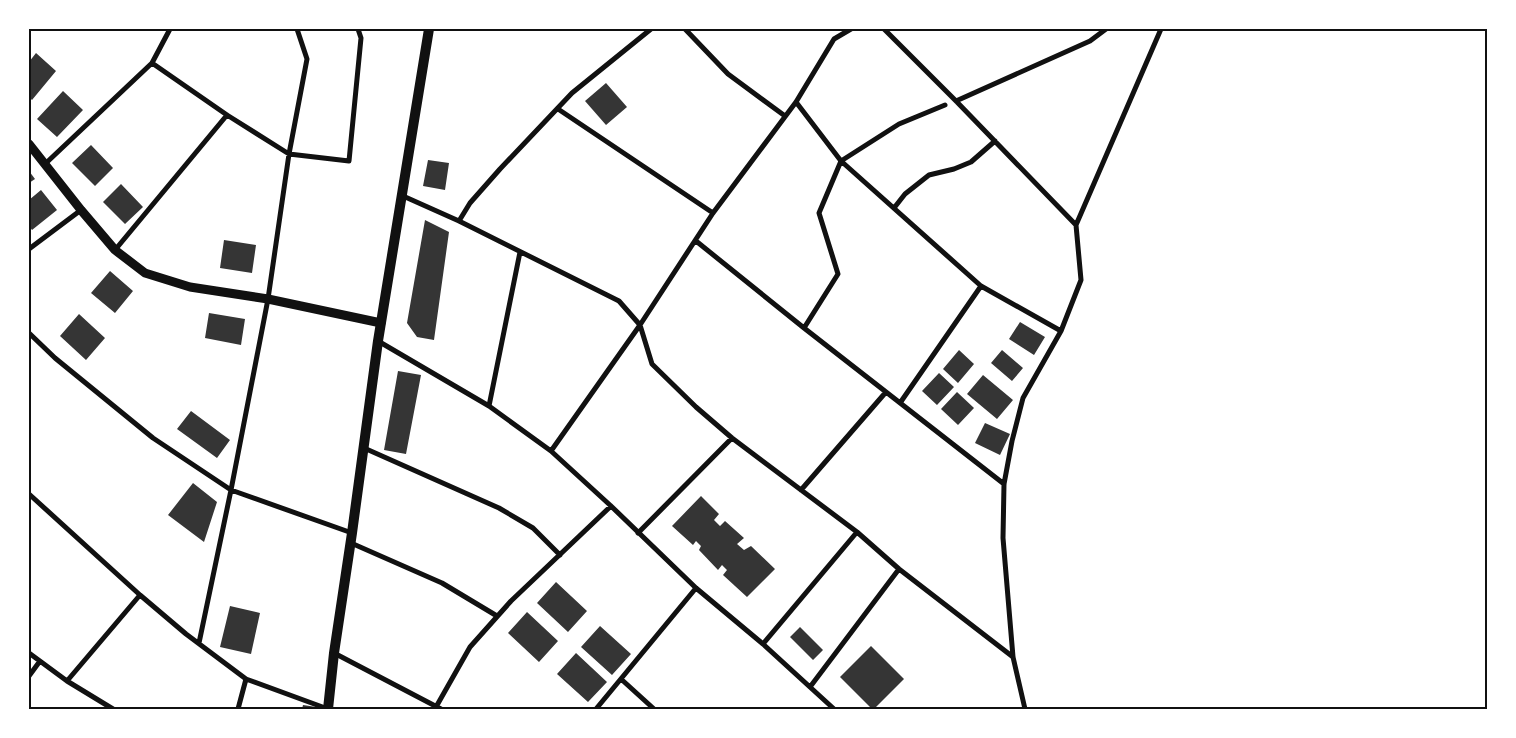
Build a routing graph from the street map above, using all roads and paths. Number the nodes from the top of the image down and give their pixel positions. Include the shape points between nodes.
1 (170, 29) edge
2 (297, 29) edge
3 (358, 29) edge
4 (429, 29) edge
5 (651, 29) edge
6 (685, 29) edge
7 (851, 29) edge
8 (884, 29) edge
9 (1106, 29) edge
10 (1160, 29) edge
11 (152, 63) junction
12 (956, 100) junction
13 (796, 102) junction
14 (945, 105) dead end
15 (558, 109) junction
16 (227, 115) junction
17 (785, 116) junction
18 (995, 141) junction
19 (29, 144) edge
20 (290, 154) junction
21 (842, 161) junction
22 (44, 164) junction
23 (403, 196) junction
24 (894, 208) junction
25 (81, 210) junction
26 (713, 212) junction
27 (459, 221) junction
28 (1076, 225) junction
29 (696, 241) junction
30 (29, 249) edge
31 (115, 250) junction
32 (520, 252) junction
33 (981, 286) junction
34 (268, 299) junction
35 (381, 323) junction
36 (640, 325) junction
37 (804, 328) junction
38 (1061, 330) junction
39 (29, 333) edge
40 (378, 341) junction
41 (886, 392) junction
42 (900, 403) junction
43 (489, 406) junction
44 (732, 438) junction
45 (364, 448) junction
46 (551, 451) junction
47 (1004, 484) junction
48 (231, 490) junction
49 (801, 490) junction
50 (29, 494) edge
51 (611, 506) junction
52 (857, 532) junction
53 (638, 533) junction
54 (351, 538) junction
55 (560, 554) junction
56 (899, 568) junction
57 (696, 588) junction
58 (140, 595) junction
59 (498, 616) junction
60 (199, 643) junction
61 (763, 644) junction
62 (29, 653) edge
63 (334, 653) junction
64 (1013, 656) junction
65 (40, 661) junction
66 (29, 676) edge
67 (246, 679) junction
68 (621, 679) junction
69 (67, 681) junction
70 (810, 687) junction
71 (439, 708) edge
72 (113, 709) edge
73 (238, 709) edge
74 (328, 709) edge
75 (596, 709) edge
76 (654, 709) edge
77 (834, 709) edge
78 (1025, 709) edge

1 - 11 street
2 - 20 street via 307,59
3 - 20 street via 361,38 349,161
4 - 23 main road
5 - 15 street via 572,93
6 - 17 street via 728,74
7 - 13 street via 834,40
8 - 12 street
9 - 12 street via 1090,41
10 - 28 street
11 - 16 street
11 - 22 street
12 - 18 street
13 - 17 street
13 - 21 street
14 - 21 street via 899,124
15 - 26 street
15 - 27 street via 500,169 470,203
16 - 20 street
16 - 31 street
17 - 26 street
18 - 24 street via 971,162 929,175 905,194
18 - 28 street
19 - 22 street
20 - 34 street
21 - 24 street
21 - 37 street via 819,213 838,274
22 - 25 street
23 - 27 street
23 - 35 main road
24 - 33 street
25 - 30 street
25 - 31 street
26 - 29 street
27 - 32 street
28 - 38 street via 1080,280
29 - 36 street
29 - 37 street
31 - 34 street via 145,273 190,287
32 - 36 street via 619,301
32 - 43 street
33 - 38 street
33 - 42 street
34 - 35 street
34 - 48 street
35 - 40 main road
36 - 44 street via 652,364
36 - 46 street
37 - 41 street
38 - 47 street via 1023,398
39 - 48 street via 152,438
40 - 43 street
40 - 45 main road
41 - 42 street
41 - 49 street
42 - 47 street
43 - 46 street
44 - 49 street
44 - 53 street
45 - 54 main road
45 - 55 street via 499,508 533,528
46 - 51 street
47 - 64 street via 1003,538
48 - 54 street
48 - 60 street
49 - 52 street
50 - 58 street
51 - 53 street
51 - 55 street
52 - 56 street
52 - 61 street
53 - 57 street
54 - 59 street via 442,583
54 - 63 main road
55 - 59 street
56 - 64 street
56 - 70 street
57 - 61 street
57 - 68 street
58 - 60 street
58 - 69 street
59 - 71 street via 470,647
60 - 67 street
61 - 70 street
62 - 65 street
63 - 71 street
63 - 74 main road
64 - 78 street
65 - 66 street
65 - 69 street
67 - 73 street
67 - 74 street
68 - 75 street
68 - 76 street
69 - 72 street
70 - 77 street

